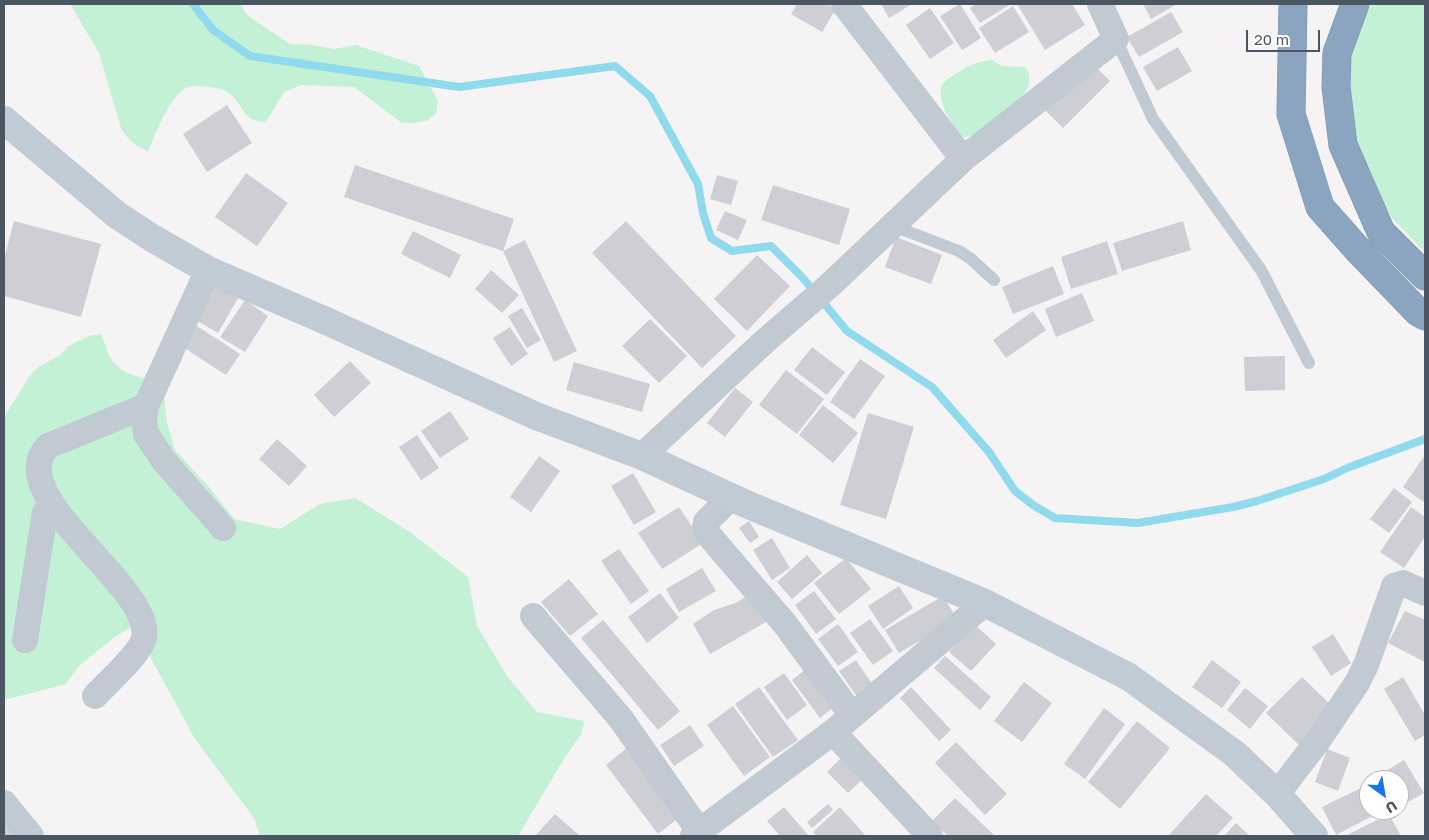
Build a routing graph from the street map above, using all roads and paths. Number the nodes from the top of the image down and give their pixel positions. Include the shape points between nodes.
1 (844, 4) edge
2 (1100, 4) edge
3 (1293, 4) edge
4 (1355, 4) edge
5 (1116, 40) junction
6 (4, 120) edge
7 (963, 159) junction
8 (893, 226) junction
9 (208, 270) junction
10 (1425, 276) edge
11 (994, 280) dead end
12 (1425, 316) edge
13 (1309, 363) dead end
14 (146, 406) junction
15 (642, 456) junction
16 (731, 498) junction
17 (45, 512) junction
18 (223, 528) dead end
19 (1425, 593) edge
20 (985, 603) junction
21 (533, 616) dead end
22 (24, 640) dead end
23 (95, 696) dead end
24 (843, 723) junction
25 (1277, 794) junction
26 (4, 803) edge
27 (696, 833) edge
28 (31, 836) edge
29 (930, 836) edge
30 (1314, 836) edge

1 - 7 street
2 - 5 street
3 - 12 highway via 1291,114 1320,207
4 - 10 highway via 1337,53 1336,87 1343,145 1381,232
5 - 7 street
5 - 13 lane via 1153,119 1261,270
6 - 9 street via 117,215
7 - 8 street
8 - 11 lane via 959,251
8 - 15 street
9 - 14 street
9 - 15 street via 536,416
14 - 17 street via 62,439 38,453 29,474 34,493
14 - 18 street via 146,434 164,461
15 - 16 street
16 - 20 street
16 - 24 street via 706,522 707,533 785,624
17 - 22 street
17 - 23 street via 121,590 144,629 138,650
19 - 25 street via 1403,583 1394,586 1357,683
20 - 24 street
20 - 25 street via 1129,677 1235,754
21 - 27 street via 621,719
24 - 27 street
24 - 29 street
25 - 30 street
26 - 28 street

